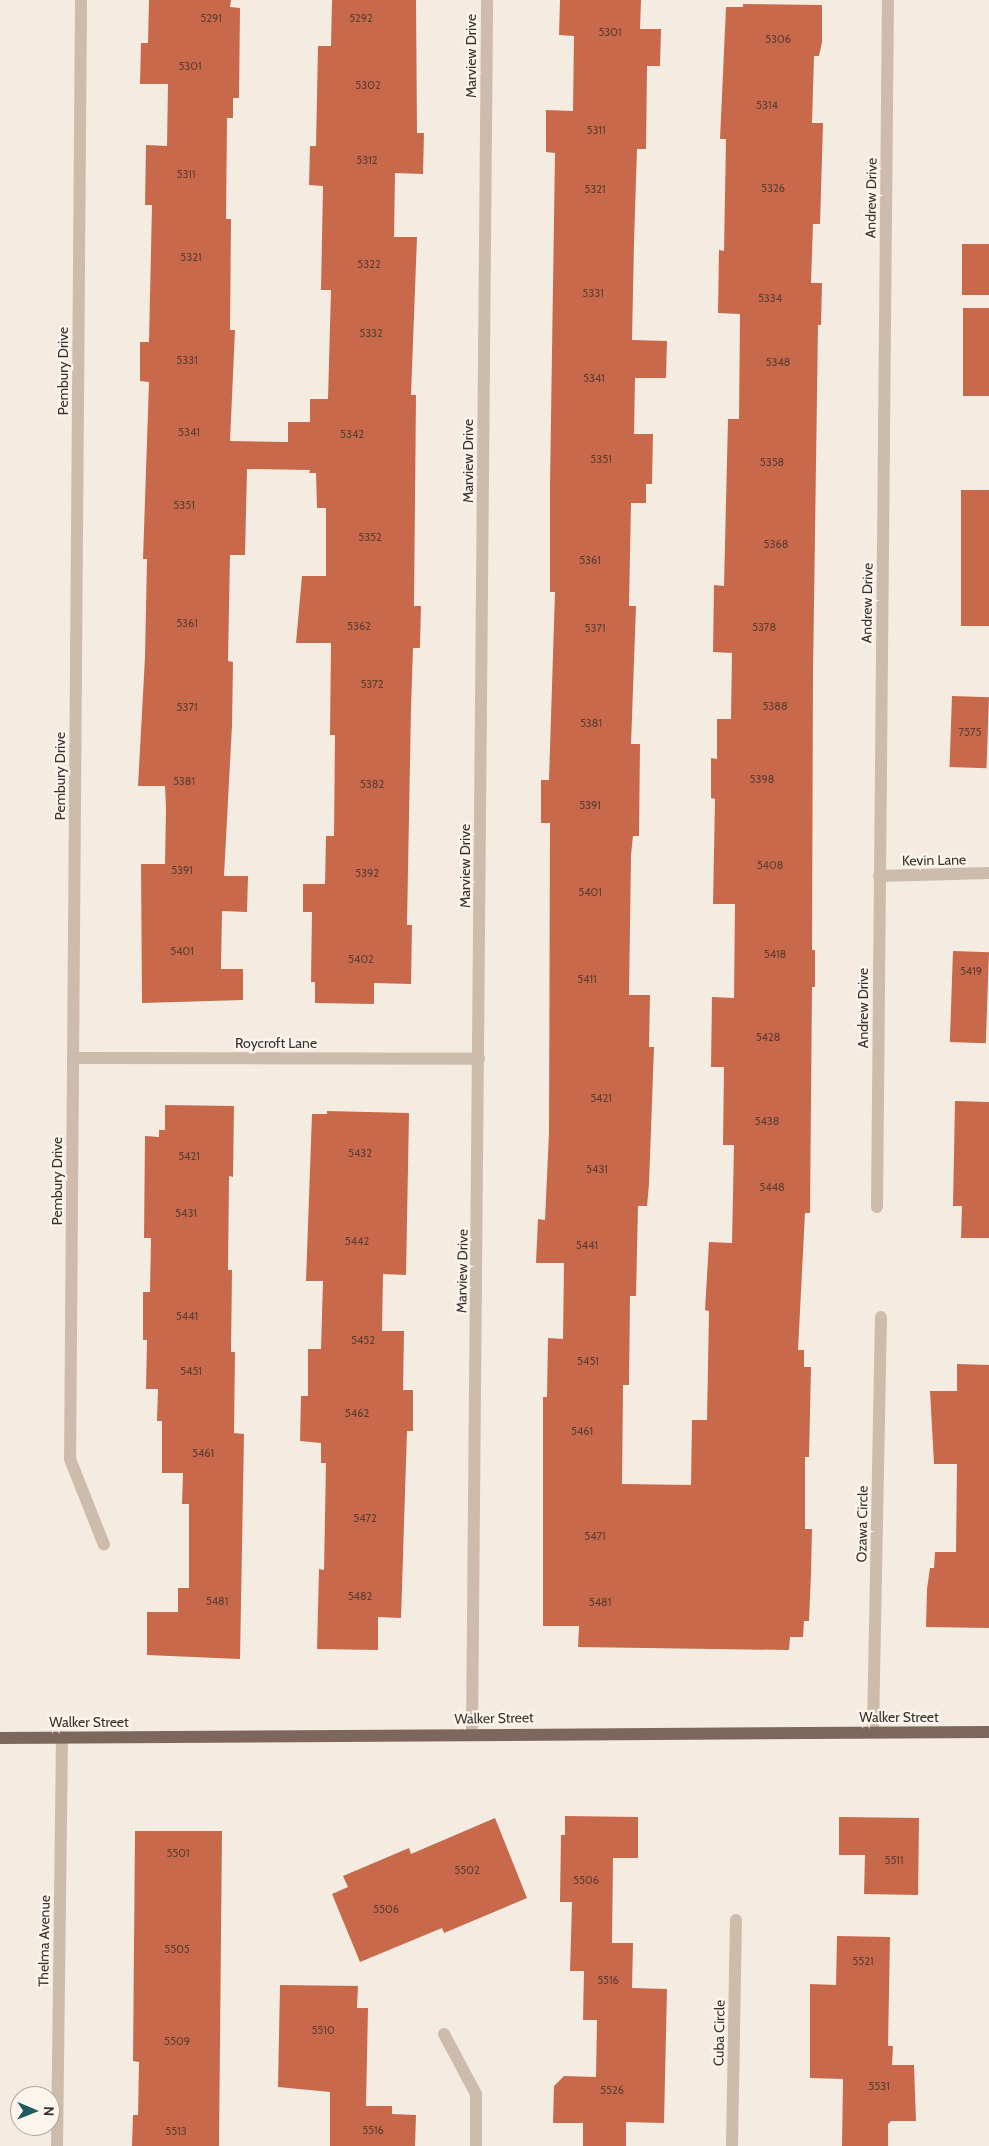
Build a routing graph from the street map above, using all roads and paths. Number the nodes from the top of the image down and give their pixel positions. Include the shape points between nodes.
1 (81, 0) edge
2 (487, 0) edge
3 (888, 0) edge
4 (989, 874) edge
5 (879, 876) junction
6 (73, 1058) junction
7 (479, 1059) junction
8 (877, 1207) dead end
9 (881, 1317) dead end
10 (104, 1545) dead end
11 (873, 1732) junction
12 (989, 1732) edge
13 (472, 1733) junction
14 (62, 1737) junction
15 (0, 1738) edge
16 (736, 1920) dead end
17 (444, 2034) dead end
18 (57, 2146) edge
19 (476, 2146) edge
20 (732, 2146) edge

1 - 6 street, Pembury Drive
2 - 7 street, Marview Drive
3 - 5 street, Andrew Drive
4 - 5 street, Kevin Lane
5 - 8 street, Andrew Drive
6 - 7 street, Roycroft Lane
6 - 10 street, Pembury Drive via 70,1459
7 - 13 street, Marview Drive
9 - 11 street, Ozawa Circle
11 - 12 main road, Walker Street
11 - 13 main road, Walker Street
13 - 14 main road, Walker Street via 268,1738
14 - 15 main road, Walker Street
14 - 18 street, Thelma Avenue
16 - 20 street, Cuba Circle
17 - 19 street via 476,2094

